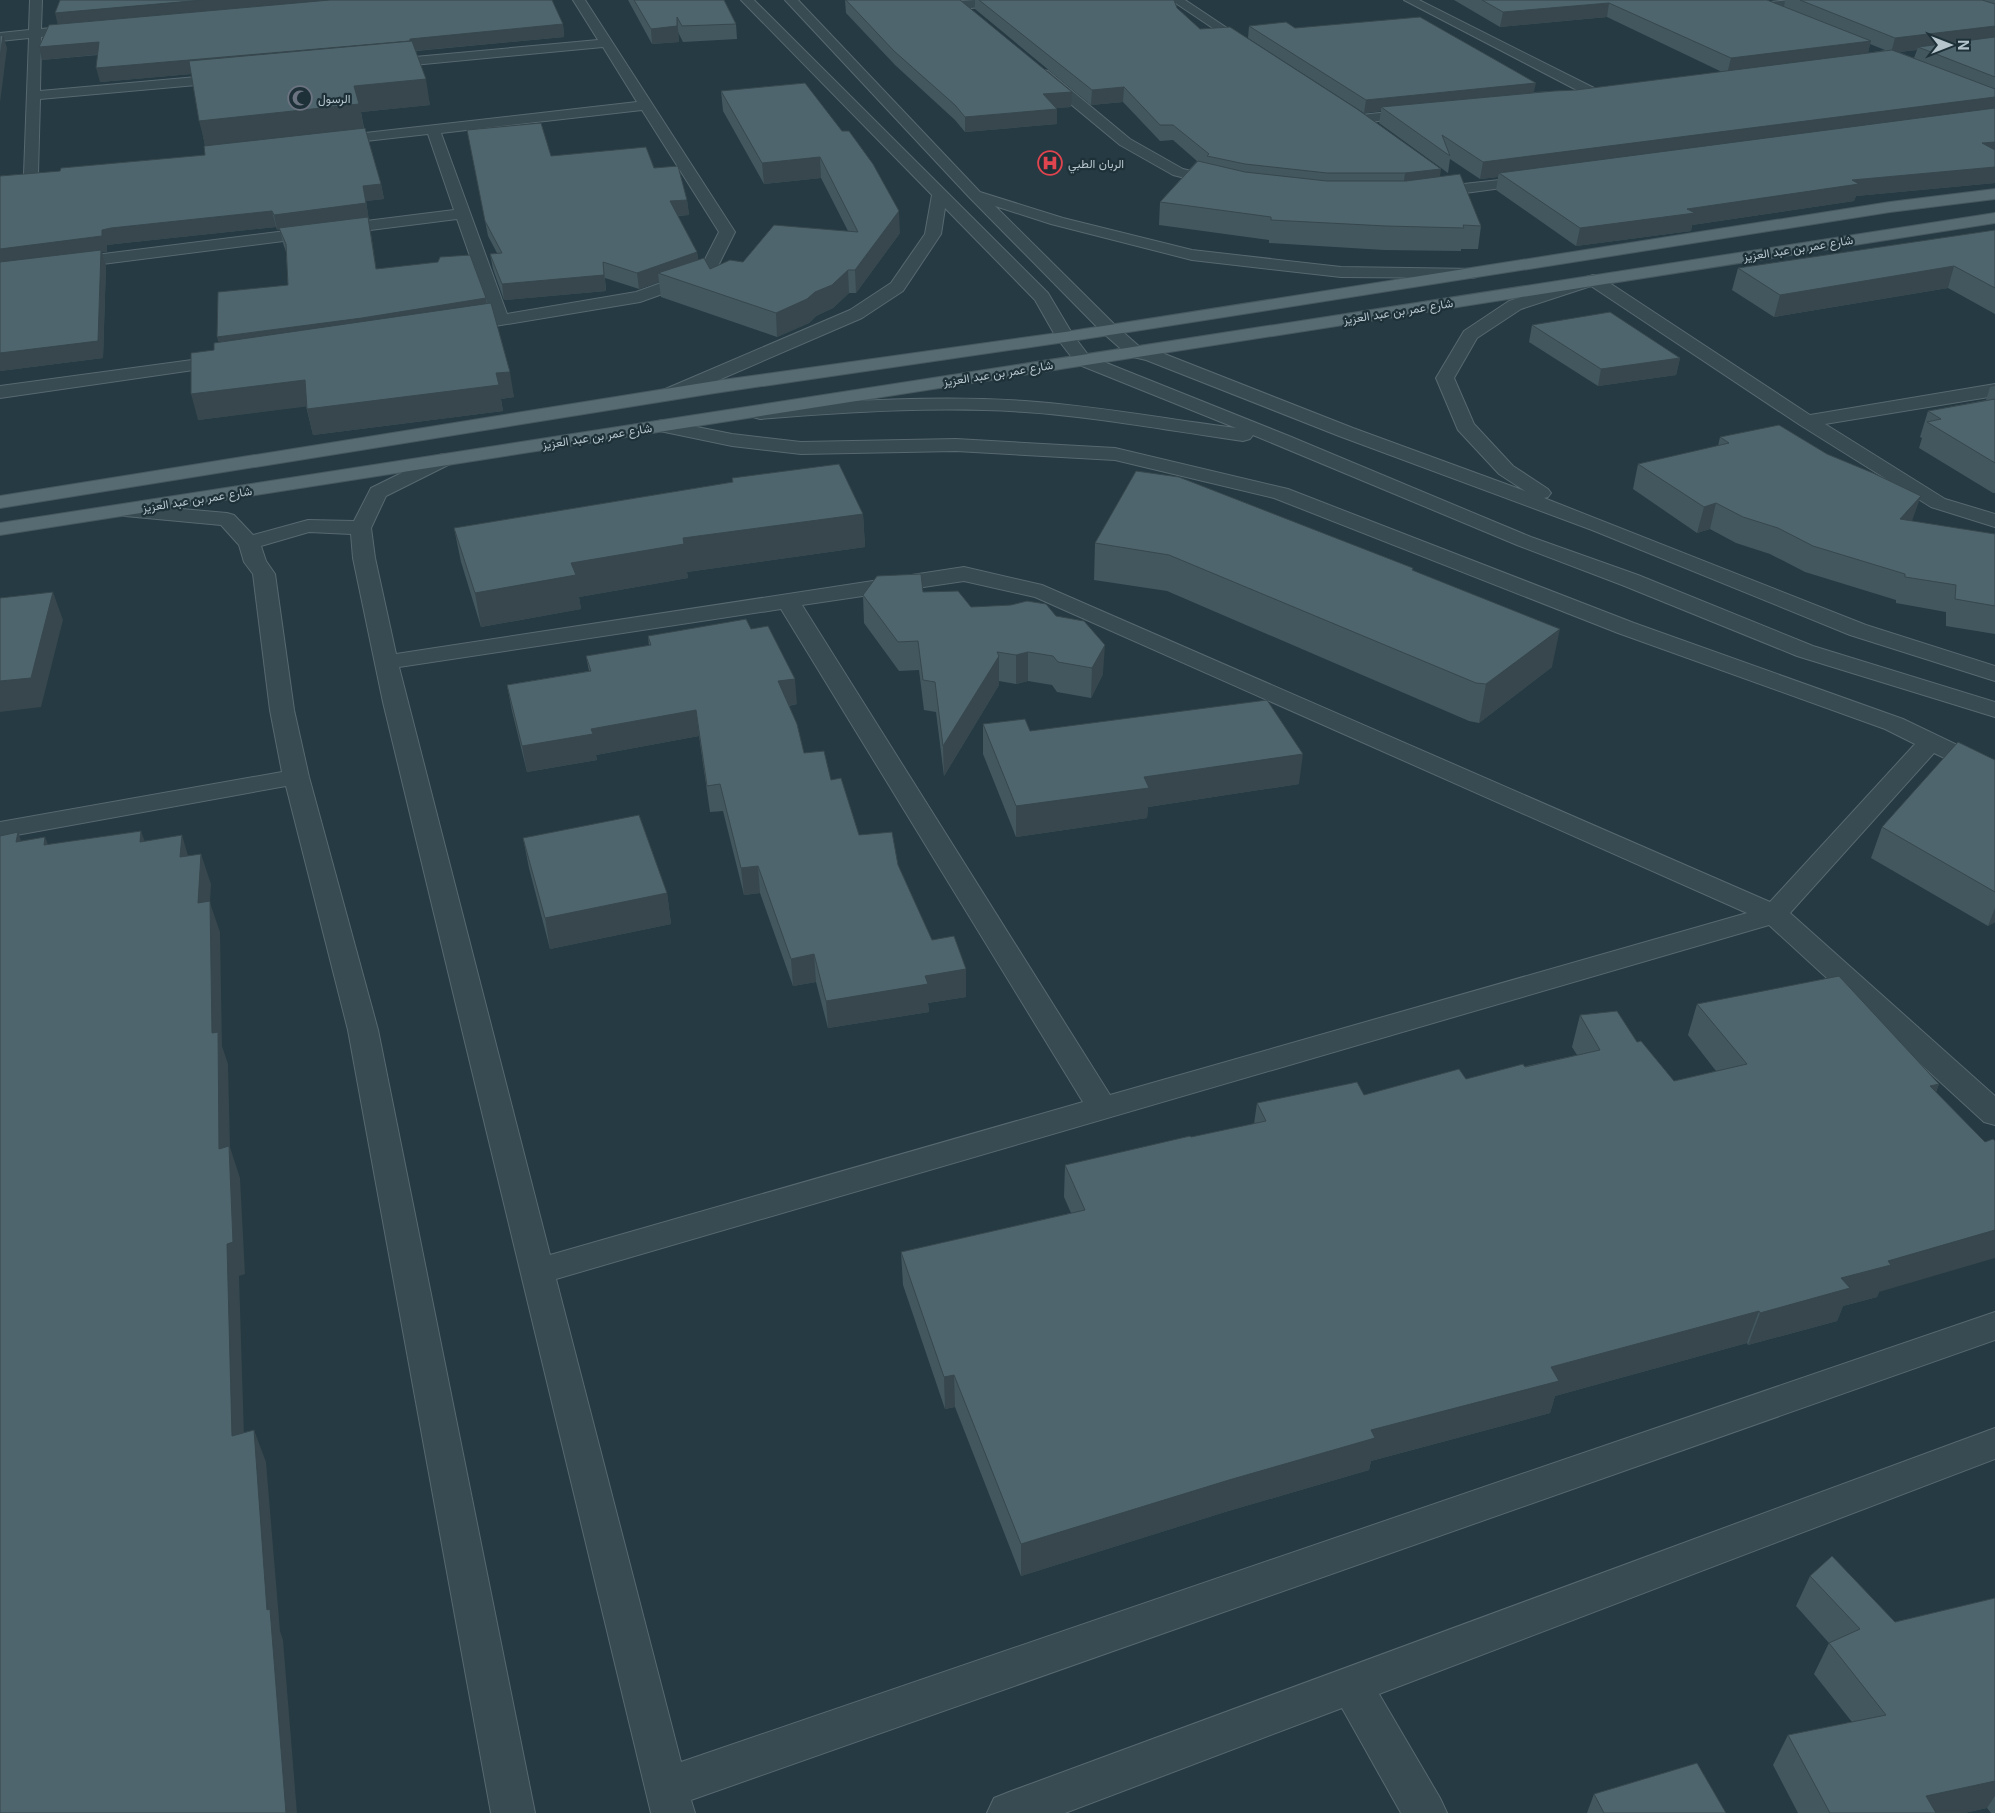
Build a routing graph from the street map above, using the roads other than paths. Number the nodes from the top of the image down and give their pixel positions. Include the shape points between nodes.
1 (36, 0) edge
2 (579, 0) edge
3 (747, 0) edge
4 (791, 0) edge
5 (1016, 0) edge
6 (1177, 0) edge
7 (1410, 0) edge
8 (1822, 0) edge
9 (956, 3) edge
10 (1786, 17) edge
11 (974, 18) edge
12 (95, 28) edge
13 (35, 33) junction
14 (0, 37) edge
15 (607, 43) junction
16 (1261, 54) edge
17 (370, 65) edge
18 (1035, 67) edge
19 (241, 77) edge
20 (33, 96) junction
21 (1570, 98) edge
22 (646, 105) junction
23 (1431, 112) edge
24 (433, 129) junction
25 (1376, 130) edge
26 (315, 142) edge
27 (15, 176) edge
28 (1547, 178) edge
29 (1444, 179) edge
30 (1233, 185) edge
31 (1459, 190) junction
32 (940, 194) junction
33 (974, 194) junction
34 (1995, 194) edge
35 (1412, 195) edge
36 (463, 214) junction
37 (1995, 218) edge
38 (0, 272) edge
39 (1471, 273) junction
40 (1593, 280) junction
41 (501, 320) junction
42 (443, 329) edge
43 (1109, 329) junction
44 (1065, 337) junction
45 (1135, 352) junction
46 (247, 358) edge
47 (1083, 360) junction
48 (1995, 390) edge
49 (0, 392) edge
50 (670, 394) junction
51 (729, 416) junction
52 (1807, 421) junction
53 (662, 426) junction
54 (1282, 440) junction
55 (443, 460) junction
56 (0, 502) edge
57 (125, 510) junction
58 (1995, 521) edge
59 (1599, 526) junction
60 (361, 528) junction
61 (0, 529) edge
62 (249, 543) junction
63 (788, 601) junction
64 (387, 662) junction
65 (1995, 674) edge
66 (1995, 710) edge
67 (1930, 742) junction
68 (1995, 773) edge
69 (296, 777) junction
70 (0, 830) edge
71 (1774, 914) junction
72 (1102, 1108) junction
73 (1995, 1114) edge
74 (538, 1271) junction
75 (1995, 1326) edge
76 (1995, 1443) edge
77 (1351, 1685) junction
78 (670, 1800) edge
79 (513, 1813) edge
80 (1009, 1813) edge
81 (1426, 1813) edge

1 - 13 street
2 - 15 street
3 - 32 street
4 - 33 street
5 - 9 street
6 - 16 street
7 - 21 street via 1604,95
8 - 10 street via 1756,5
9 - 11 street
12 - 13 street
13 - 14 street
13 - 20 street
15 - 17 street
15 - 22 street
18 - 30 street via 1126,142 1178,172
19 - 20 street
20 - 27 street via 35,174
22 - 24 street
22 - 41 street via 726,232 707,272 640,297
23 - 25 street via 1357,116
24 - 26 street
24 - 36 street
28 - 31 street
29 - 31 street
31 - 35 street
32 - 44 street via 1042,297
32 - 50 street via 933,234 897,287 856,314
33 - 39 street via 1057,221 1192,254 1341,272
33 - 43 street
34 - 39 main road, شارع عمر بن عبد العزيز via 1890,207
36 - 38 street
36 - 41 street
37 - 40 main road, شارع عمر بن عبد العزيز
39 - 43 main road, شارع عمر بن عبد العزيز
40 - 45 main road, شارع عمر بن عبد العزيز
40 - 52 street
40 - 59 street via 1515,305 1470,335 1444,378 1465,426 1506,470 1572,513
41 - 42 street
43 - 44 main road, شارع عمر بن عبد العزيز
43 - 45 street
44 - 47 street
44 - 50 main road, شارع عمر بن عبد العزيز
45 - 47 main road, شارع عمر بن عبد العزيز
45 - 59 street via 1151,355
46 - 49 street
47 - 51 main road, شارع عمر بن عبد العزيز
47 - 54 street
48 - 52 street
50 - 56 main road, شارع عمر بن عبد العزيز
51 - 53 main road, شارع عمر بن عبد العزيز
51 - 54 street via 861,405 958,404 1062,410
52 - 58 street via 1938,503
53 - 55 main road, شارع عمر بن عبد العزيز
53 - 67 street via 732,440 801,448 956,445 1115,454 1281,493 1626,628 1894,724
54 - 66 street via 1806,651
55 - 57 main road, شارع عمر بن عبد العزيز
55 - 60 street via 378,492
57 - 61 main road, شارع عمر بن عبد العزيز
57 - 62 street via 227,518
59 - 65 street via 1858,630
60 - 62 street via 308,526
60 - 64 street via 364,558
62 - 69 street via 255,562 264,574 282,710
63 - 64 street
63 - 71 street via 964,574 1042,592
63 - 72 street
64 - 74 street
67 - 68 street
67 - 71 street
69 - 70 street
69 - 79 street via 363,1030
71 - 72 street
71 - 73 street
72 - 74 street
74 - 78 street
75 - 78 street
76 - 77 street
77 - 80 street
77 - 81 street

